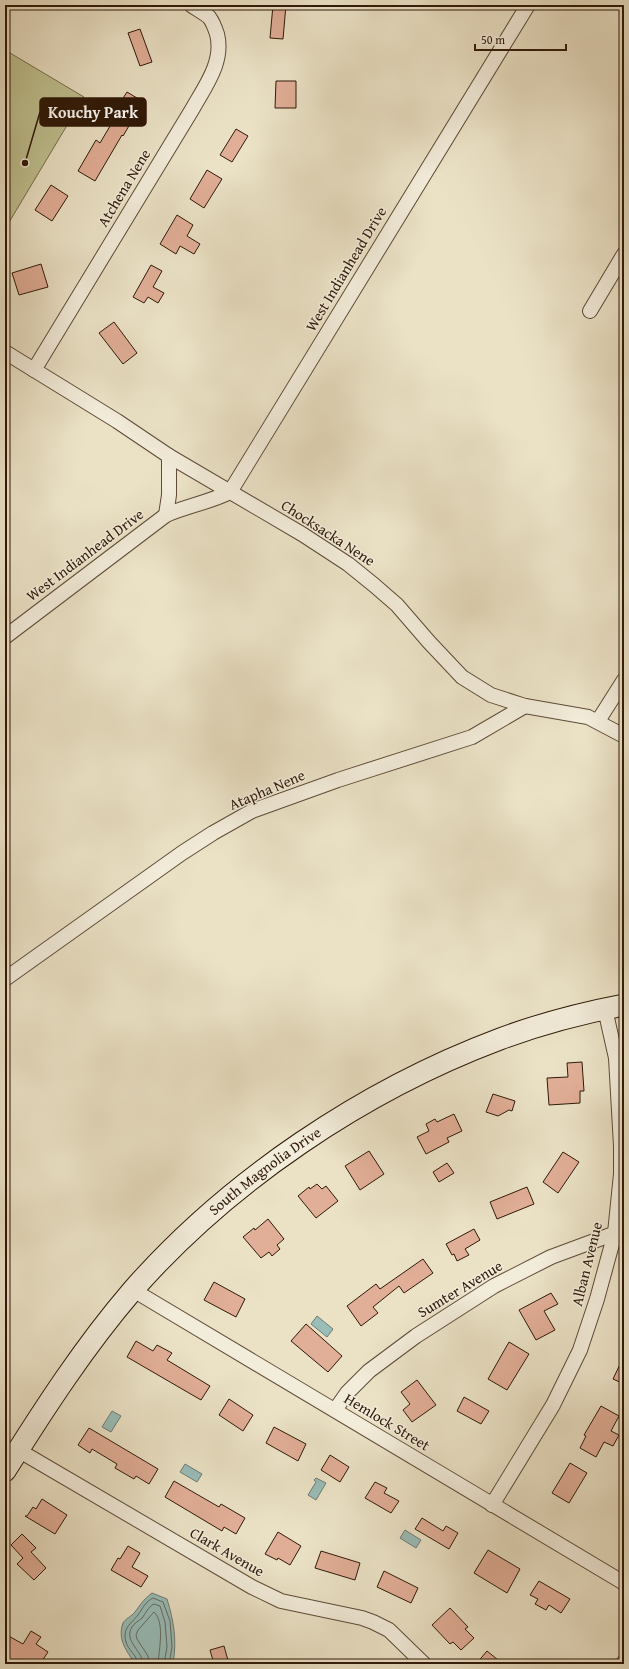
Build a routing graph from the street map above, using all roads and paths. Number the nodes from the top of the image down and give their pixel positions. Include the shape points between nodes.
1 (191, 5) edge
2 (528, 5) edge
3 (624, 254) edge
4 (590, 311) dead end
5 (5, 352) edge
6 (34, 370) junction
7 (169, 456) junction
8 (230, 492) junction
9 (166, 515) junction
10 (5, 637) edge
11 (624, 680) edge
12 (525, 706) junction
13 (598, 721) junction
14 (624, 736) edge
15 (5, 979) edge
16 (615, 1007) edge
17 (620, 1232) edge
18 (133, 1290) junction
19 (335, 1410) junction
20 (18, 1450) junction
21 (5, 1471) edge
22 (492, 1505) junction
23 (624, 1583) edge
24 (424, 1664) edge

1 - 6 street, Atchena Nene via 209,18 216,33 217,63 210,79
2 - 8 street, West Indianhead Drive
3 - 4 street
5 - 6 street, Chocksacka Nene
6 - 7 street, Chocksacka Nene
7 - 8 street, Chocksacka Nene
7 - 9 street, West Indianhead Drive
8 - 9 street, West Indianhead Drive
8 - 12 street, Chocksacka Nene via 348,564 397,605 462,677 491,695
9 - 10 street, West Indianhead Drive
11 - 13 street
12 - 13 street, Chocksacka Nene via 571,713
12 - 15 street, Atapha Nene via 472,737 252,811 182,853
13 - 14 street, Chocksacka Nene
16 - 17 street, Alban Avenue via 621,1146
16 - 18 main road, South Magnolia Drive via 543,1024 500,1039 413,1078 354,1110 309,1137 254,1177 172,1249
17 - 19 street, Sumter Avenue via 551,1257 494,1286 416,1336 369,1371 347,1393
17 - 22 street, Alban Avenue via 580,1350 553,1405
18 - 19 street, Hemlock Street
18 - 20 main road, South Magnolia Drive via 80,1356
19 - 22 street, Hemlock Street
20 - 21 main road, South Magnolia Drive
20 - 24 street, Clark Avenue via 252,1587 281,1601 362,1618 389,1630
22 - 23 street, Hemlock Street

